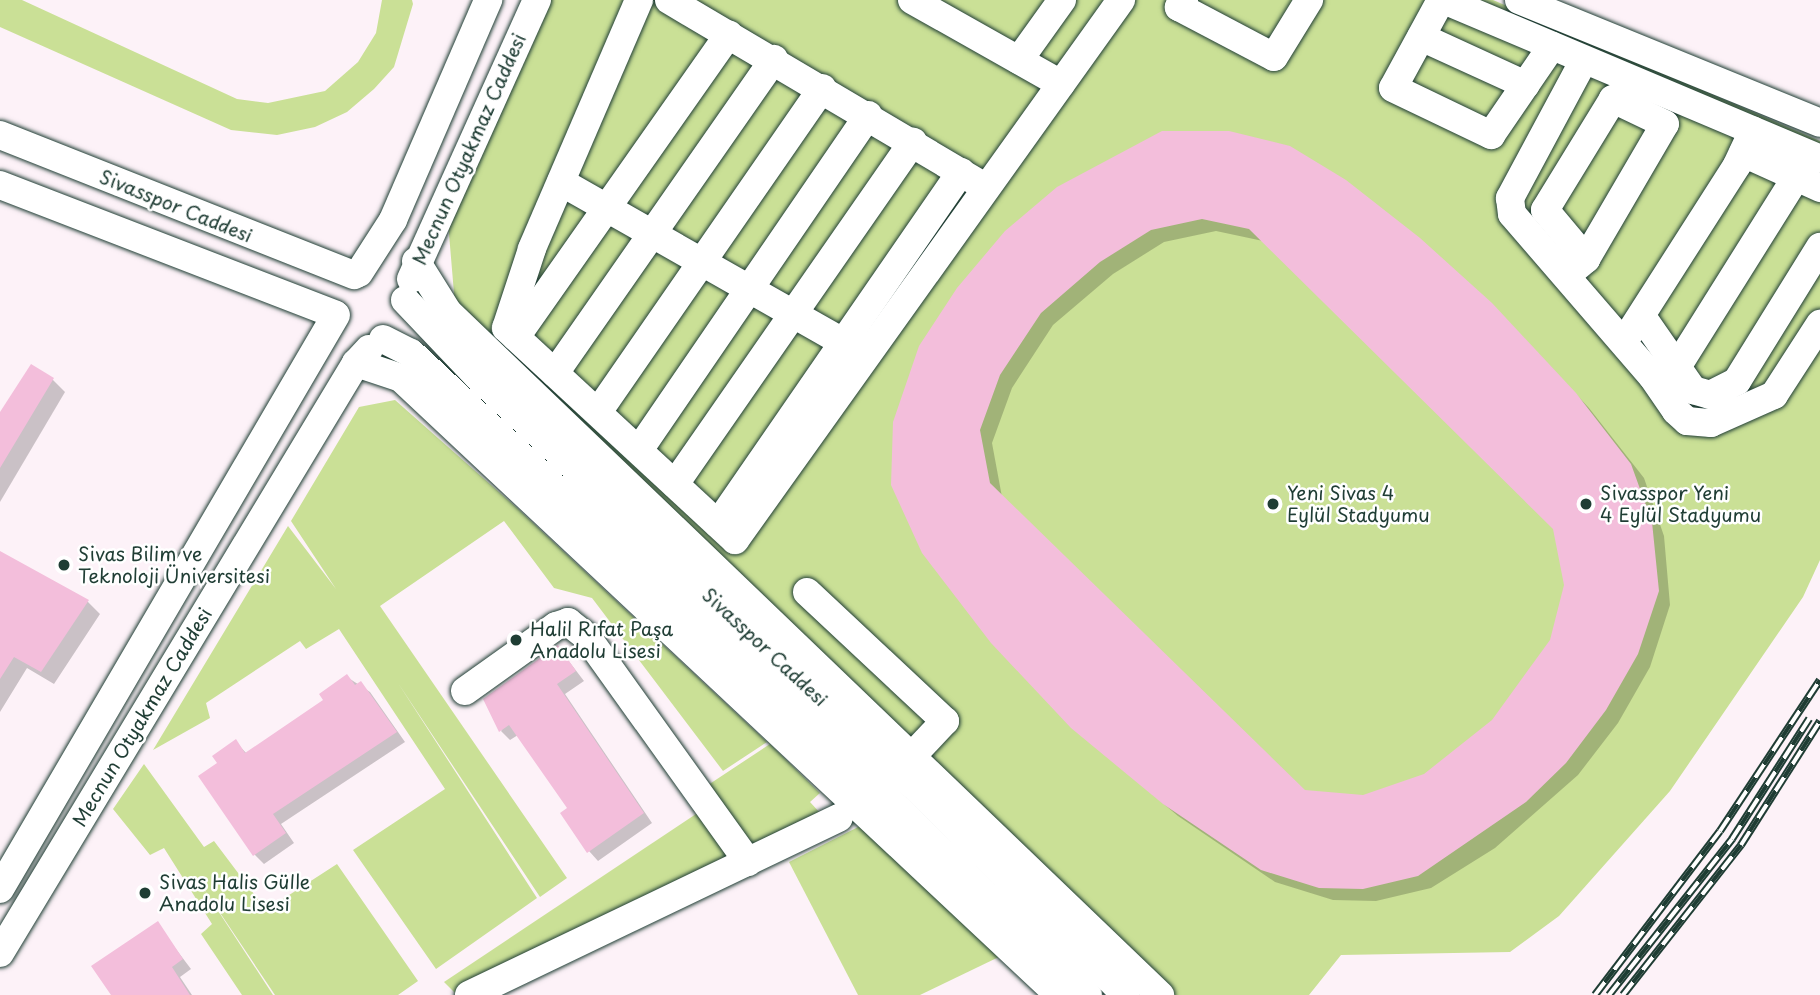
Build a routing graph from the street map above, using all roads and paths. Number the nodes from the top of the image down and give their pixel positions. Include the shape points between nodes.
1 (488, 0) edge
2 (537, 0) edge
3 (639, 0) edge
4 (669, 0) edge
5 (912, 0) edge
6 (1062, 0) edge
7 (1121, 0) edge
8 (1184, 0) edge
9 (1310, 0) edge
10 (1443, 0) edge
11 (1520, 0) edge
12 (954, 10) edge
13 (729, 34) junction
14 (1421, 37) junction
15 (1552, 46) junction
16 (774, 59) junction
17 (1019, 60) junction
18 (1584, 60) junction
19 (1061, 83) junction
20 (1525, 85) junction
21 (821, 88) junction
22 (868, 115) junction
23 (1820, 123) edge
24 (0, 135) edge
25 (913, 142) junction
26 (1748, 142) junction
27 (1820, 159) edge
28 (961, 172) junction
29 (561, 182) junction
30 (1808, 182) edge
31 (0, 185) edge
32 (987, 188) junction
33 (609, 206) junction
34 (654, 233) junction
35 (1820, 247) edge
36 (702, 260) junction
37 (416, 261) junction
38 (1576, 267) junction
39 (356, 274) junction
40 (749, 287) junction
41 (405, 299) junction
42 (796, 314) junction
43 (335, 315) junction
44 (1643, 318) junction
45 (1820, 324) edge
46 (516, 337) junction
47 (380, 340) junction
48 (1623, 341) junction
49 (842, 342) junction
50 (356, 363) junction
51 (1677, 367) junction
52 (555, 373) junction
53 (598, 412) junction
54 (639, 450) junction
55 (675, 484) junction
56 (718, 524) junction
57 (807, 592) dead end
58 (465, 691) dead end
59 (912, 755) junction
60 (839, 818) dead end
61 (748, 862) junction
62 (0, 889) edge
63 (0, 953) edge
64 (469, 995) edge
65 (1059, 995) edge
66 (1088, 995) edge
67 (1126, 995) edge
68 (1160, 995) edge

1 - 39 street, Mecnun Otyakmaz Caddesi via 393,220
2 - 37 street, Mecnun Otyakmaz Caddesi
3 - 29 street
4 - 13 street
5 - 12 street
6 - 17 street
7 - 19 street
8 - 9 street via 1179,8 1274,57
10 - 14 street
10 - 15 street
11 - 23 street
12 - 17 street
13 - 16 street
13 - 33 street
14 - 20 street
14 - 20 street via 1393,88 1491,135
15 - 18 street
15 - 20 street
16 - 21 street
16 - 34 street
17 - 19 street
18 - 26 street
18 - 38 street via 1510,198 1512,214 1526,234
19 - 32 street
21 - 22 street
21 - 36 street
22 - 25 street
22 - 40 street
24 - 39 street, Sivasspor Caddesi
25 - 28 street
25 - 42 street
26 - 27 street
26 - 30 street
26 - 44 street
28 - 32 street
28 - 49 street
29 - 33 street
29 - 46 street via 506,328
30 - 51 street
31 - 43 street
32 - 56 street via 735,540
33 - 34 street
33 - 46 street
34 - 36 street
34 - 52 street
35 - 51 street via 1737,381 1710,395 1693,390
36 - 40 street
36 - 53 street
37 - 41 street, Mecnun Otyakmaz Caddesi
37 - 59 street via 447,312
38 - 38 street via 1665,124 1613,99 1545,210
38 - 48 street
39 - 41 street via 388,276
39 - 43 street via 338,292
40 - 42 street
40 - 54 street
41 - 47 street via 401,323
41 - 67 street, Sivasspor Caddesi via 469,368 911,783
42 - 49 street
42 - 55 street
43 - 47 street via 355,338
43 - 62 street, Mecnun Otyakmaz Caddesi
44 - 48 street
44 - 51 street
45 - 48 street via 1774,395 1711,423 1687,421 1676,411
46 - 52 street
47 - 50 street, Mecnun Otyakmaz Caddesi
47 - 66 street, Sivasspor Caddesi via 411,352 890,801
49 - 56 street
50 - 63 street, Mecnun Otyakmaz Caddesi
50 - 65 street via 401,378
52 - 53 street
53 - 54 street
54 - 55 street
55 - 56 street
57 - 59 street via 945,721
58 - 61 street via 568,622 587,637
59 - 68 street
60 - 61 street
61 - 64 street

